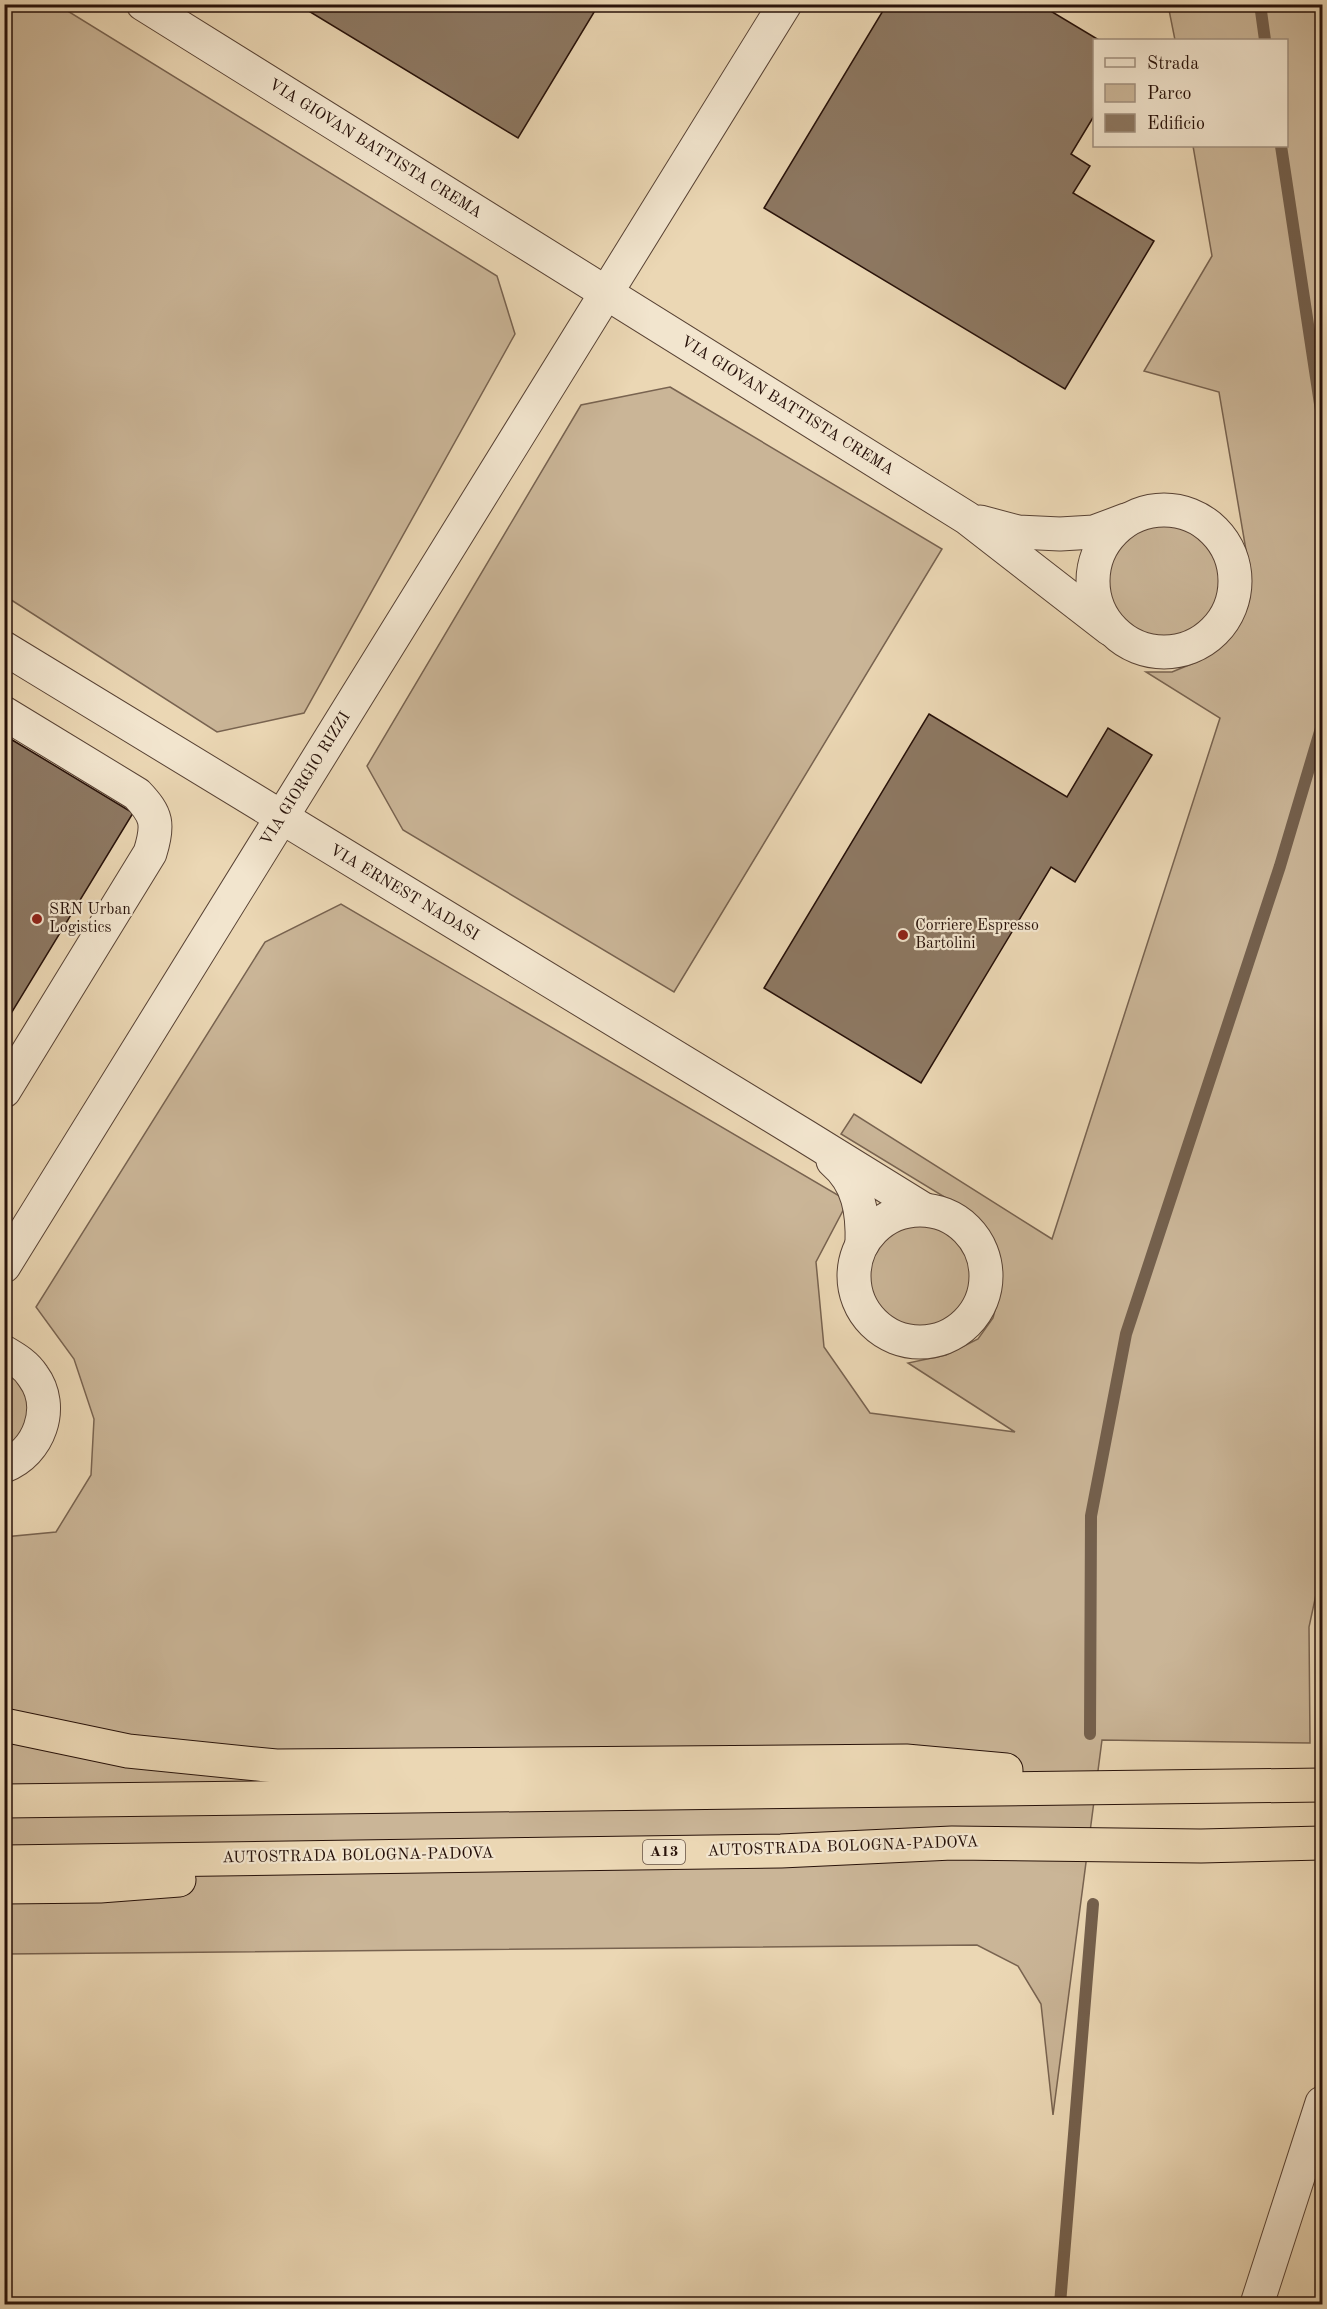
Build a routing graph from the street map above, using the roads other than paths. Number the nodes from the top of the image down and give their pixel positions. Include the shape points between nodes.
1 (143, 4) edge
2 (785, 4) edge
3 (607, 294) junction
4 (967, 518) junction
5 (1129, 519) junction
6 (1110, 629) junction
7 (4, 648) edge
8 (4, 713) edge
9 (282, 819) junction
10 (4, 1091) edge
11 (805, 1136) junction
12 (923, 1209) junction
13 (862, 1244) junction
14 (5, 1267) edge
15 (5, 1352) edge
16 (4, 1466) edge
17 (4, 1725) edge
18 (1323, 1785) edge
19 (1187, 1787) junction
20 (4, 1801) edge
21 (1323, 1843) edge
22 (540, 1853) junction
23 (4, 1862) edge
24 (4, 1887) edge
25 (1323, 2103) edge
26 (1257, 2304) edge

1 - 3 street, VIA GIOVAN BATTISTA CREMA
2 - 3 street
3 - 4 street, VIA GIOVAN BATTISTA CREMA
3 - 9 street, VIA GIORGIO RIZZI
4 - 5 street, VIA GIOVAN BATTISTA CREMA via 1018,532 1060,534 1094,532
4 - 6 street, VIA GIOVAN BATTISTA CREMA
5 - 6 street, VIA GIOVAN BATTISTA CREMA via 1109,535 1096,557 1092,582 1097,607
5 - 6 street, VIA GIOVAN BATTISTA CREMA via 1149,511 1170,510 1191,515 1209,526 1232,561 1235,582 1231,606 1219,627 1200,644 1177,652 1152,652 1129,644
7 - 9 street, VIA ERNEST NADASI
8 - 10 street via 137,794 153,811 156,833 150,852
9 - 11 street, VIA ERNEST NADASI
9 - 14 street, VIA GIORGIO RIZZI
11 - 12 street, VIA ERNEST NADASI
11 - 13 street, VIA ERNEST NADASI via 840,1167 857,1192
12 - 13 street, VIA ERNEST NADASI via 887,1218
12 - 13 street, VIA ERNEST NADASI via 944,1214 962,1225 977,1241 985,1261 981,1303 969,1321 952,1335 932,1342 911,1342 891,1336 873,1324 860,1306 854,1286 854,1264
15 - 16 street via 34,1377 42,1396 43,1415 39,1434 28,1450
17 - 19 highway via 128,1751 276,1766 906,1761
18 - 19 highway
19 - 20 highway
21 - 22 highway, AUTOSTRADA BOLOGNA-PADOVA / A13 via 952,1843 782,1851
22 - 23 highway, AUTOSTRADA BOLOGNA-PADOVA / A13
22 - 24 highway, A13 via 100,1886
25 - 26 street

